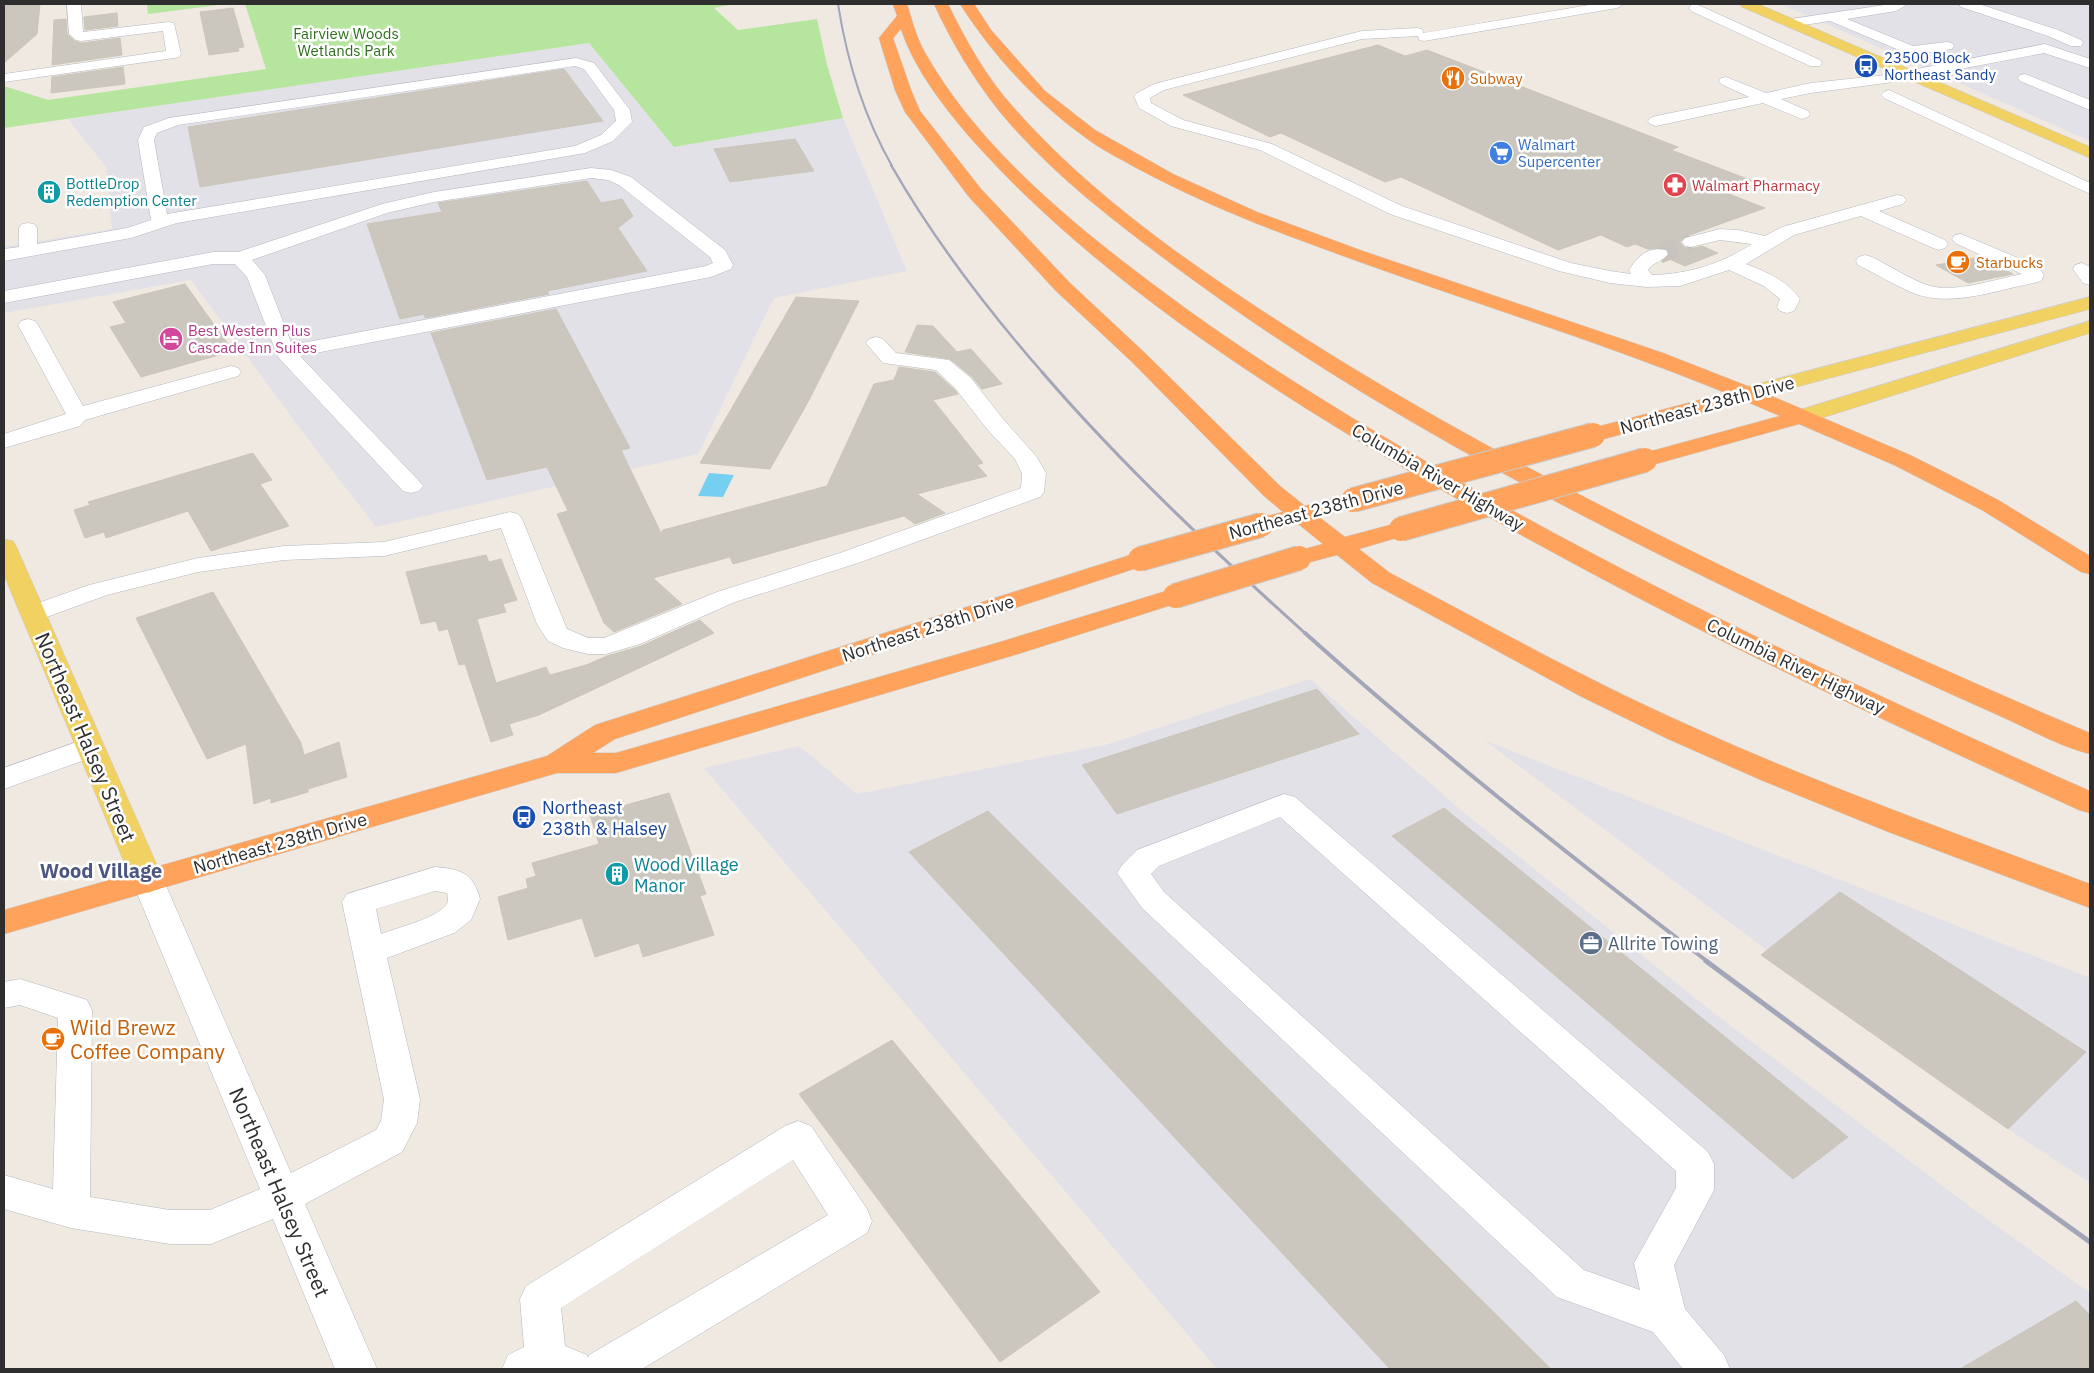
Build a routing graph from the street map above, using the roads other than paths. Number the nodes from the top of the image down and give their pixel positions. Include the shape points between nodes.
1 (74, 4) edge
2 (941, 4) edge
3 (967, 4) edge
4 (1564, 4) edge
5 (1617, 4) edge
6 (1747, 4) edge
7 (1902, 4) edge
8 (1966, 4) edge
9 (1696, 8) dead end
10 (902, 10) edge
11 (1578, 10) junction
12 (1832, 17) junction
13 (1602, 20) dead end
14 (1792, 23) junction
15 (2076, 43) junction
16 (1947, 46) dead end
17 (2090, 46) edge
18 (2045, 48) junction
19 (1815, 62) dead end
20 (2090, 64) edge
21 (1909, 74) junction
22 (4, 78) edge
23 (2025, 78) dead end
24 (1726, 81) dead end
25 (1889, 95) dead end
26 (1765, 98) junction
27 (2090, 105) edge
28 (1802, 114) dead end
29 (1656, 121) dead end
30 (2090, 153) edge
31 (2090, 189) edge
32 (1897, 200) dead end
33 (1862, 210) junction
34 (160, 223) junction
35 (28, 228) dead end
36 (1961, 239) dead end
37 (1691, 242) tunnel mouth
38 (1767, 242) junction
39 (1938, 244) dead end
40 (28, 251) junction
41 (1659, 254) tunnel mouth
42 (4, 255) edge
43 (240, 258) junction
44 (1866, 261) dead end
45 (1730, 264) junction
46 (2090, 271) edge
47 (2090, 279) edge
48 (1647, 281) junction
49 (4, 297) edge
50 (2090, 303) edge
51 (1787, 306) dead end
52 (28, 325) dead end
53 (2090, 327) edge
54 (876, 343) dead end
55 (285, 353) junction
56 (231, 372) dead end
57 (1747, 394) junction
58 (77, 415) junction
59 (1801, 417) junction
60 (4, 441) edge
61 (411, 486) dead end
62 (1301, 514) junction
63 (4, 546) edge
64 (1341, 546) junction
65 (2090, 567) edge
66 (33, 614) junction
67 (2090, 744) edge
68 (91, 747) junction
69 (557, 763) junction
70 (4, 779) edge
71 (2090, 803) edge
72 (148, 881) junction
73 (2090, 896) edge
74 (4, 922) edge
75 (368, 952) junction
76 (4, 996) edge
77 (4, 1192) edge
78 (282, 1197) junction
79 (71, 1211) junction
80 (1666, 1318) junction
81 (547, 1365) edge
82 (356, 1369) edge
83 (604, 1369) edge
84 (1709, 1369) edge

1 - 22 street via 76,34 81,37 169,26 174,54
2 - 67 highway via 954,34 979,73 1039,143 1143,234 1271,326 1452,436 1607,518 1791,609
3 - 57 highway via 986,34 1040,94 1089,133 1167,178 1251,216 1353,254 1656,356
4 - 11 street
5 - 11 street
6 - 14 main road
7 - 12 street
8 - 15 street
9 - 19 street
10 - 62 highway via 886,38 903,90 913,112 974,193 1063,287 1272,491
10 - 71 highway, Columbia River Highway via 915,47 935,80 981,140 1019,179 1132,277 1269,375 1416,466 1615,575 1811,674
11 - 13 street
11 - 48 street via 1420,34 1362,35 1159,87 1142,96 1144,105 1177,123 1266,147 1396,210 1566,266 1610,277
12 - 14 street
12 - 16 street via 1911,51
14 - 21 main road
15 - 17 street
15 - 18 street
18 - 20 street
18 - 21 street
21 - 26 street
21 - 30 main road
23 - 27 street
24 - 26 street
25 - 31 street
26 - 28 street
26 - 29 street
32 - 33 street
33 - 38 street via 1788,231
33 - 39 street
34 - 34 street via 173,218 579,150 607,138 624,122 622,110 589,66 576,62 175,122 150,130 146,140
34 - 40 street via 131,233
35 - 40 street
36 - 44 street via 2030,270 2034,277 1939,293 1921,289
37 - 38 street via 1706,236 1732,234
38 - 45 street
40 - 42 street
41 - 48 street via 1646,259 1638,270
43 - 49 street via 213,258
43 - 55 street via 256,275
43 - 55 street via 382,209 434,197 591,173 625,181 723,260 724,265 711,271
45 - 48 street via 1680,280
45 - 51 street via 1784,290 1790,300
46 - 47 street via 2082,269
50 - 57 main road, Northeast 238th Drive
52 - 58 street
53 - 59 main road, Northeast 238th Drive
54 - 66 street via 890,359 942,364 963,383 1025,456 1034,472 1032,492 849,558 726,597 606,646 588,646 557,635 510,519 384,549 284,553 198,565 98,590
55 - 61 street
56 - 58 street
57 - 59 highway
57 - 62 highway, Northeast 238th Drive, bridge
58 - 60 street via 72,421
59 - 64 highway, Northeast 238th Drive, bridge
59 - 65 highway via 1942,480 1990,505
62 - 64 highway
62 - 69 highway, Northeast 238th Drive, bridge via 1140,560 605,732
63 - 66 main road, Northeast Halsey Street
64 - 69 highway, Northeast 238th Drive, bridge via 1009,648 616,763
64 - 73 highway via 1390,582 1592,691 1678,732 1771,773
66 - 68 main road, Northeast Halsey Street
68 - 70 street
68 - 72 main road, Northeast Halsey Street
69 - 72 highway, Northeast 238th Drive
72 - 74 highway, Northeast 238th Drive
72 - 78 street, Northeast Halsey Street
75 - 75 street via 358,902 435,879 450,880 461,887 464,898 460,911 443,924
75 - 78 street via 402,1099 399,1123 389,1141
76 - 79 street via 20,992 75,1010
77 - 79 street
78 - 79 street via 211,1226 170,1227
78 - 82 street, Northeast Halsey Street
80 - 80 street via 1571,1284 1153,900 1133,873 1148,858 1284,804 1695,1164 1695,1190 1654,1263
80 - 84 street
81 - 83 street via 540,1299 798,1137 853,1221

